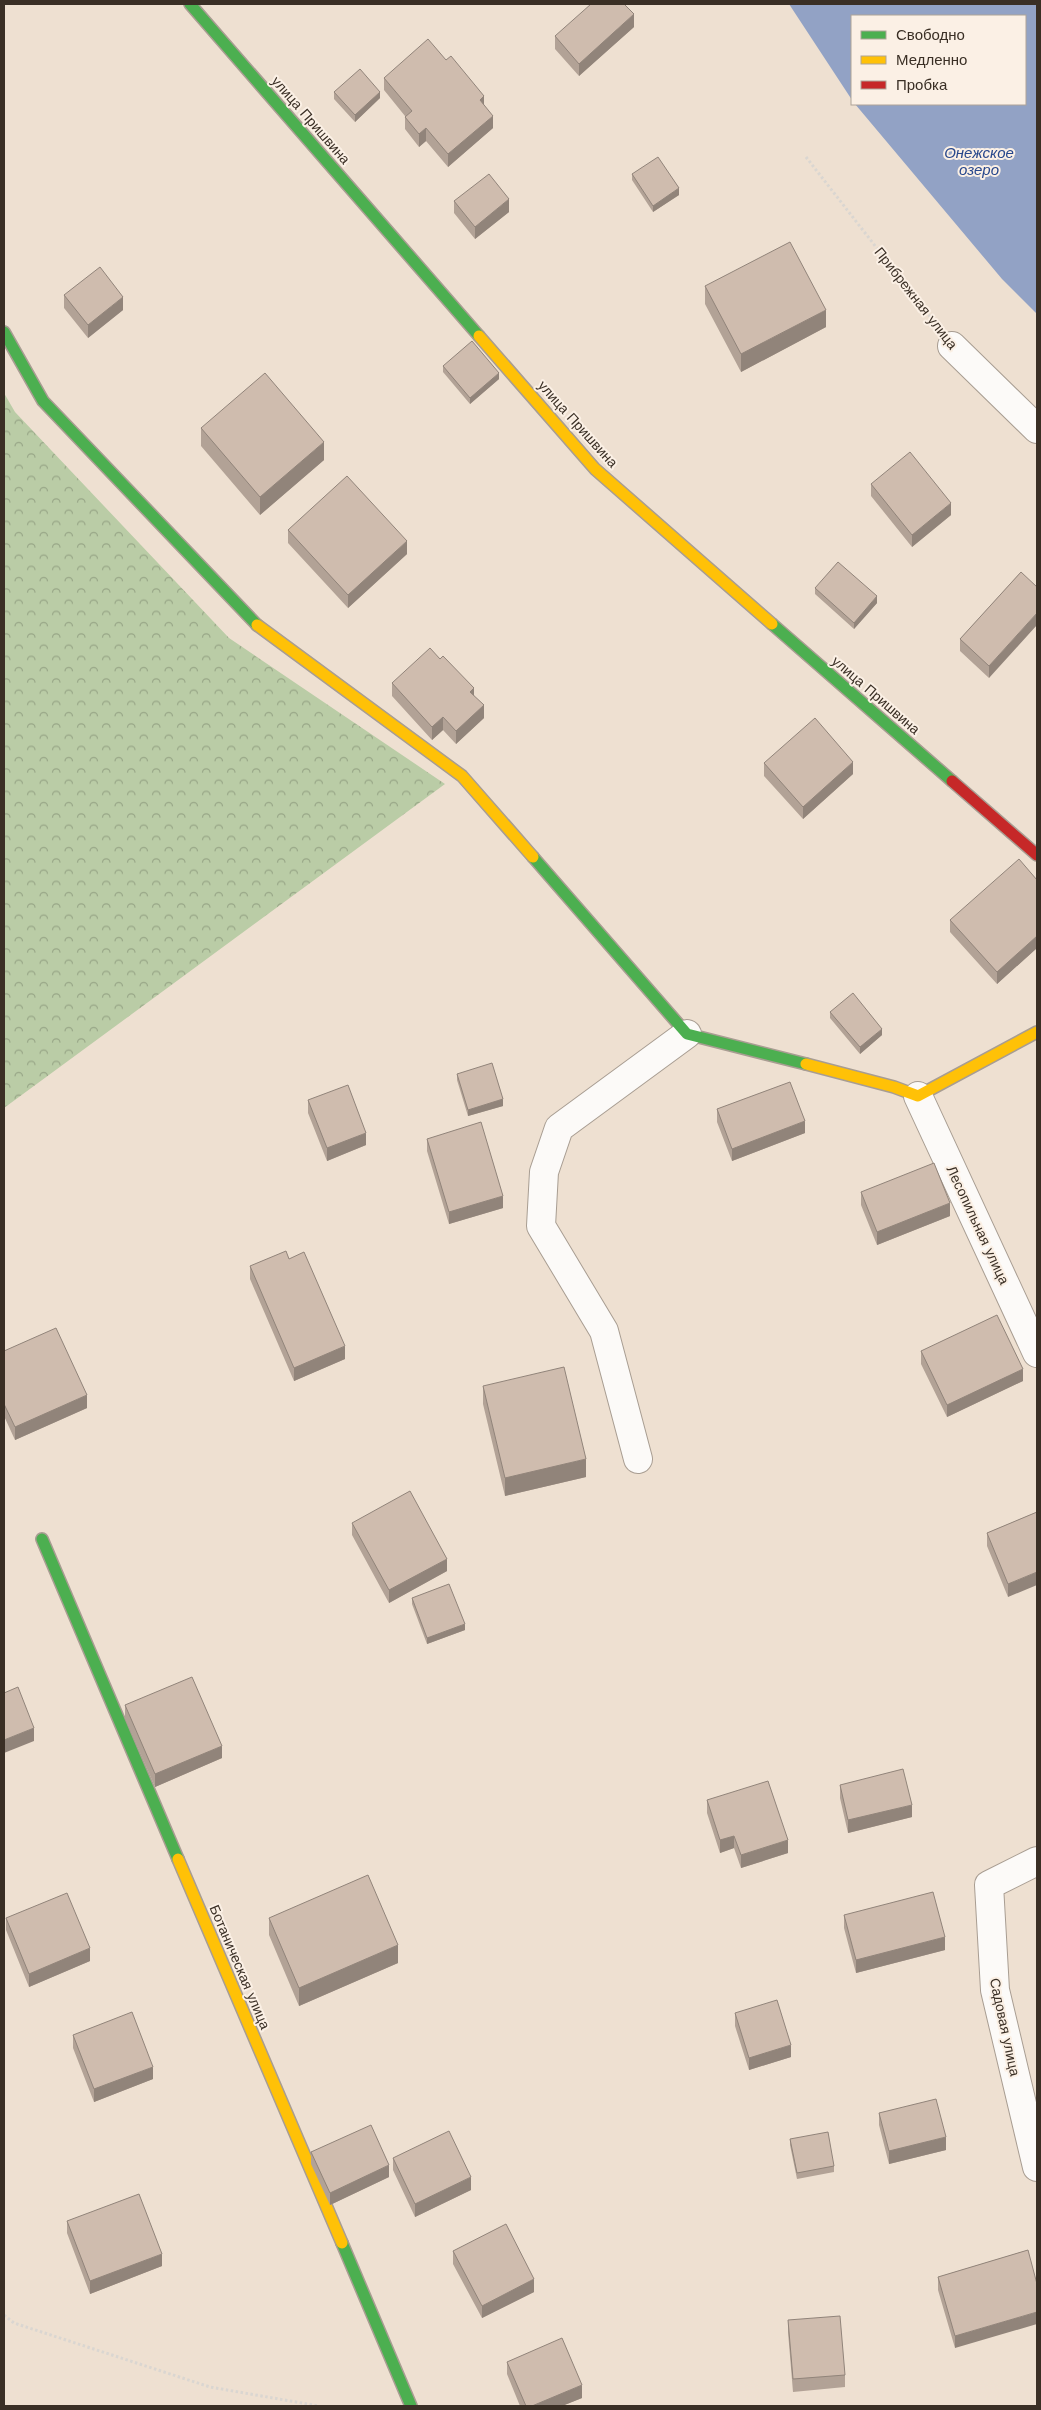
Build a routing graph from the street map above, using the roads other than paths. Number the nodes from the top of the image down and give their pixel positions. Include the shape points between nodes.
1 (190, 4) edge
2 (4, 332) edge
3 (952, 346) road end
4 (1037, 429) edge
5 (1037, 855) edge
6 (1037, 1032) edge
7 (687, 1034) junction
8 (918, 1096) junction
9 (1037, 1353) edge
10 (638, 1459) dead end
11 (42, 1538) dead end
12 (1037, 1862) edge
13 (1037, 2167) edge
14 (411, 2406) edge

1 - 5 street, улица Пришвина via 595,469
2 - 7 street via 43,401 257,625 462,776
3 - 4 street, Прибрежная улица
6 - 8 street
7 - 8 street via 894,1086
7 - 10 street via 559,1128 544,1172 541,1226 604,1331
8 - 9 street, Лесопильная улица
11 - 14 street, Ботаническая улица
12 - 13 street, Садовая улица via 989,1885 995,1990

